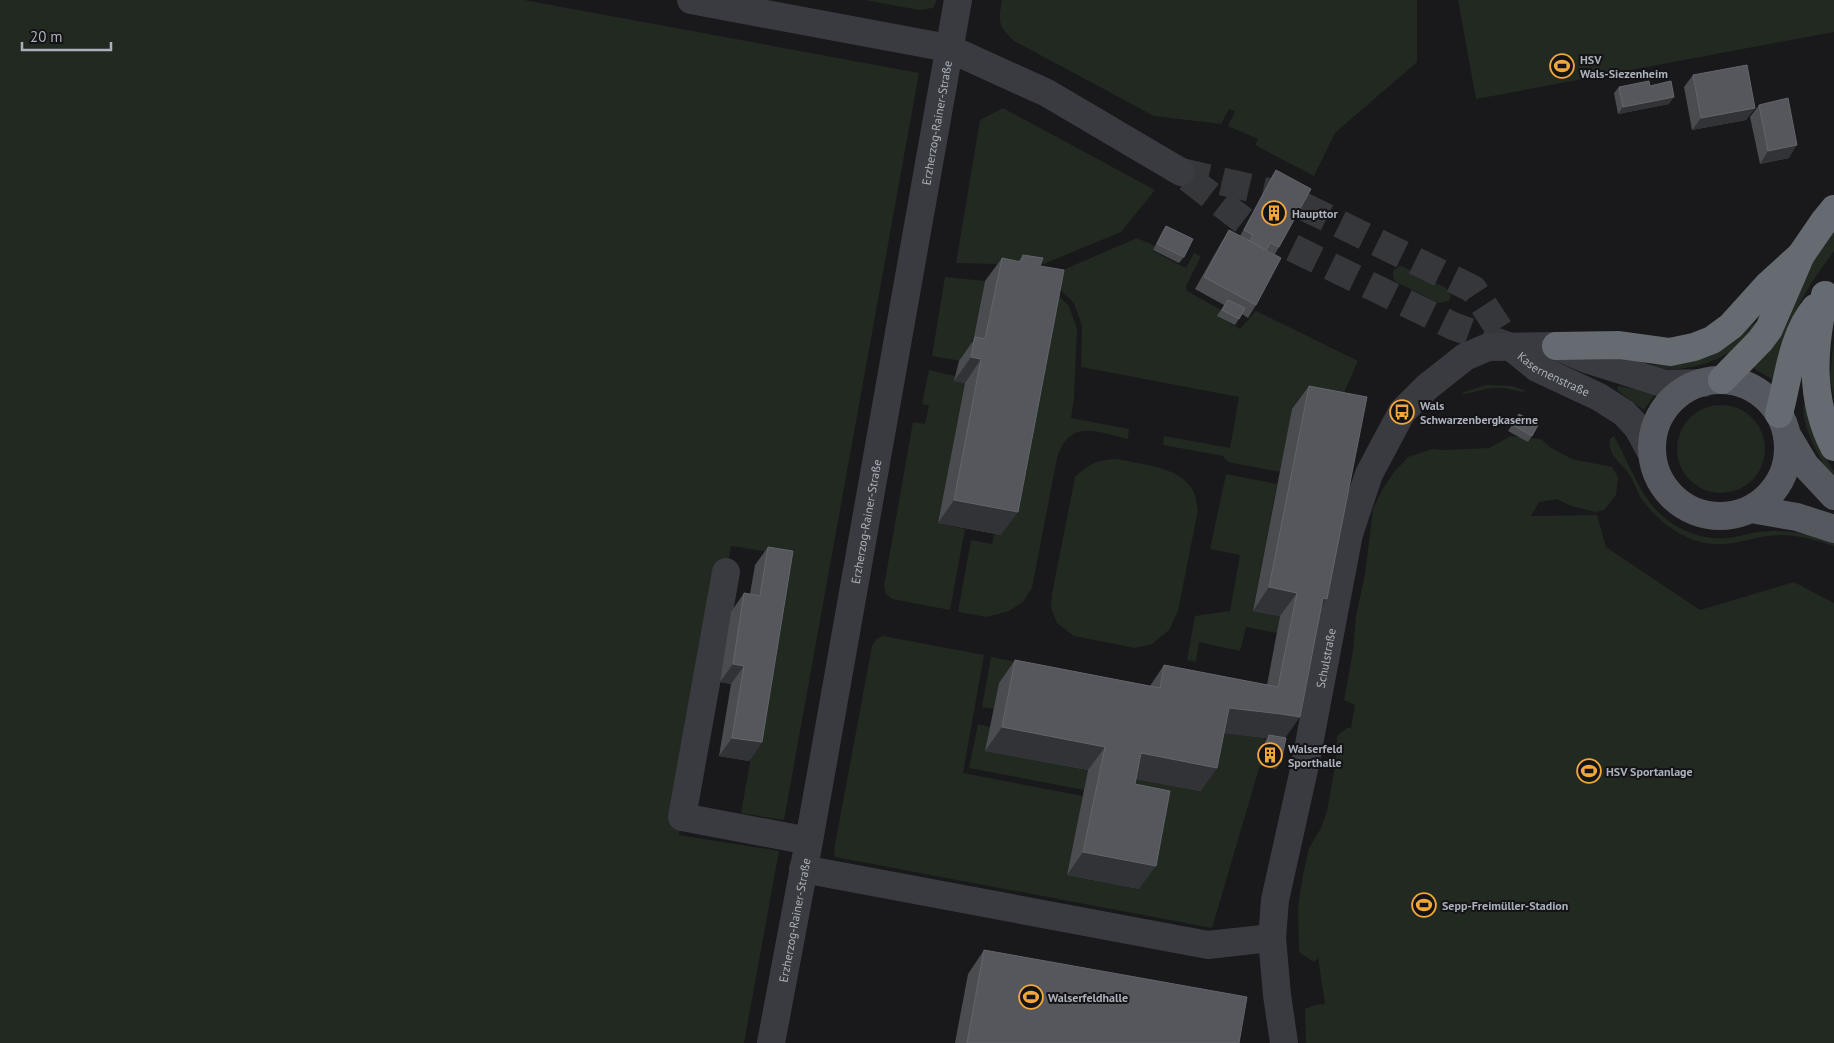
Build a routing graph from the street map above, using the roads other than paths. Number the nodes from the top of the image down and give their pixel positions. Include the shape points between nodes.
1 (691, 0) edge
2 (958, 0) edge
3 (948, 48) junction
4 (1181, 172) tunnel mouth
5 (1834, 209) edge
6 (1801, 255) junction
7 (1830, 288) edge
8 (1556, 346) junction
9 (1511, 347) junction
10 (1712, 382) junction
11 (1783, 425) junction
12 (1834, 447) edge
13 (1652, 454) junction
14 (1834, 496) edge
15 (1751, 509) junction
16 (1834, 529) edge
17 (726, 572) dead end
18 (809, 841) junction
19 (803, 869) junction
20 (1272, 938) junction
21 (771, 1043) edge
22 (1284, 1043) edge

1 - 3 street
2 - 3 street, Erzherzog-Rainer-Straße
3 - 4 street via 1047,93
3 - 18 street, Erzherzog-Rainer-Straße
5 - 6 highway
6 - 8 highway via 1769,284 1732,326 1712,340 1694,347 1670,352 1619,345
6 - 10 highway via 1769,328 1760,341
7 - 11 highway via 1809,315 1799,336 1793,354
7 - 12 highway via 1818,325 1816,389 1826,431
8 - 9 street, Kasernenstraße
8 - 10 street, Kasernenstraße via 1665,384
9 - 13 street, Kasernenstraße via 1537,368 1624,412 1638,428
9 - 20 street, Schulstraße via 1488,347 1465,357 1427,387 1402,412 1369,474 1350,534 1275,900
10 - 11 main road, Kasernenstraße via 1745,385 1755,390 1773,405
10 - 13 main road, Kasernenstraße via 1681,392 1664,409 1654,430
11 - 14 main road, Kasernenstraße via 1804,465
11 - 15 main road, Kasernenstraße via 1788,457 1782,478 1769,496
13 - 15 main road, Kasernenstraße via 1662,486 1687,508 1719,516
15 - 16 main road, Kasernenstraße via 1797,517
17 - 18 street via 682,817
18 - 19 street, Erzherzog-Rainer-Straße
19 - 20 street via 1208,945
19 - 21 street, Erzherzog-Rainer-Straße
20 - 22 street, Schulstraße

